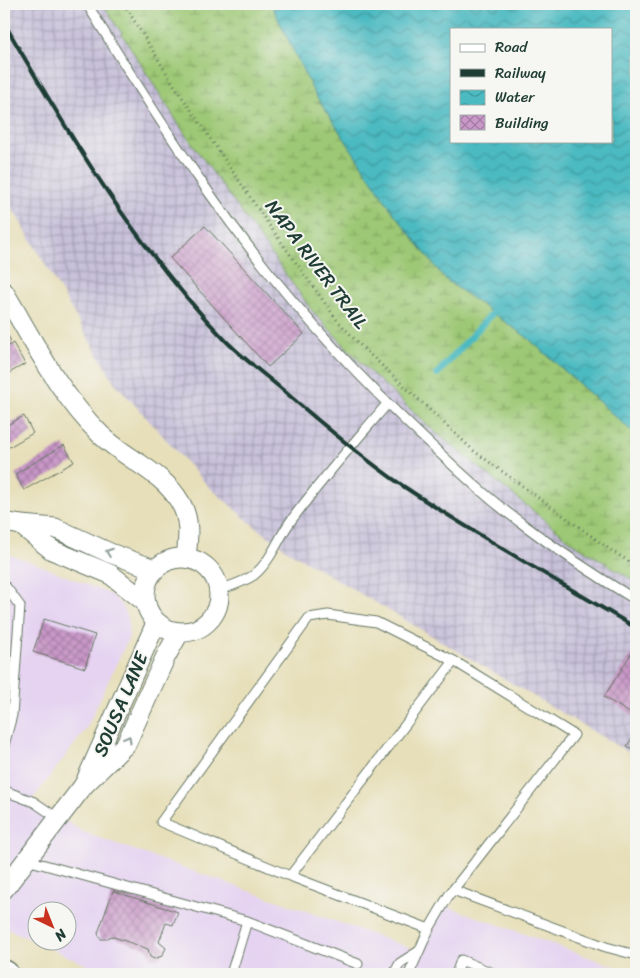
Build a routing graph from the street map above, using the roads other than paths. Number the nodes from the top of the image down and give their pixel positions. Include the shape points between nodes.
1 (87, 4) edge
2 (4, 292) edge
3 (387, 404) junction
4 (12, 524) edge
5 (186, 558) junction
6 (154, 569) junction
7 (4, 586) edge
8 (219, 590) junction
9 (636, 600) edge
10 (144, 601) junction
11 (156, 623) junction
12 (179, 633) junction
13 (454, 661) junction
14 (4, 745) edge
15 (84, 785) junction
16 (4, 788) edge
17 (59, 819) junction
18 (27, 860) junction
19 (290, 876) junction
20 (4, 889) edge
21 (453, 890) junction
22 (247, 921) junction
23 (429, 929) junction
24 (420, 951) junction
25 (636, 955) edge
26 (358, 964) dead end
27 (231, 974) edge
28 (394, 974) edge
29 (409, 974) edge
30 (456, 974) edge
31 (495, 974) edge

1 - 3 lane via 149,104 217,204 324,336
2 - 5 street via 81,414 100,435 174,492 188,523
3 - 8 lane via 324,478 262,567 248,579
3 - 9 lane via 519,522
6 -> 4 street via 55,528
4 - 10 street via 52,550 110,574
5 - 6 street via 169,560
5 - 8 street via 208,569
6 - 10 street via 146,584
7 - 14 lane via 20,606 12,715
8 - 12 street via 216,612 209,621 195,630
10 - 11 street
11 - 12 street
11 - 15 street, SOUSA LANE
15 -> 12 street, SOUSA LANE via 126,744
13 - 19 lane
13 - 19 lane via 376,622 328,615 308,618 161,822
13 - 21 lane via 574,735
15 - 17 street, SOUSA LANE
16 - 17 lane via 34,802
17 - 18 street, SOUSA LANE
18 - 20 street, SOUSA LANE
18 - 22 lane
19 - 23 lane
21 - 23 lane
21 - 25 lane via 606,947
22 - 26 lane
22 - 27 lane
23 - 24 lane
24 - 28 lane via 400,963
24 - 29 lane
30 - 31 lane via 461,960

